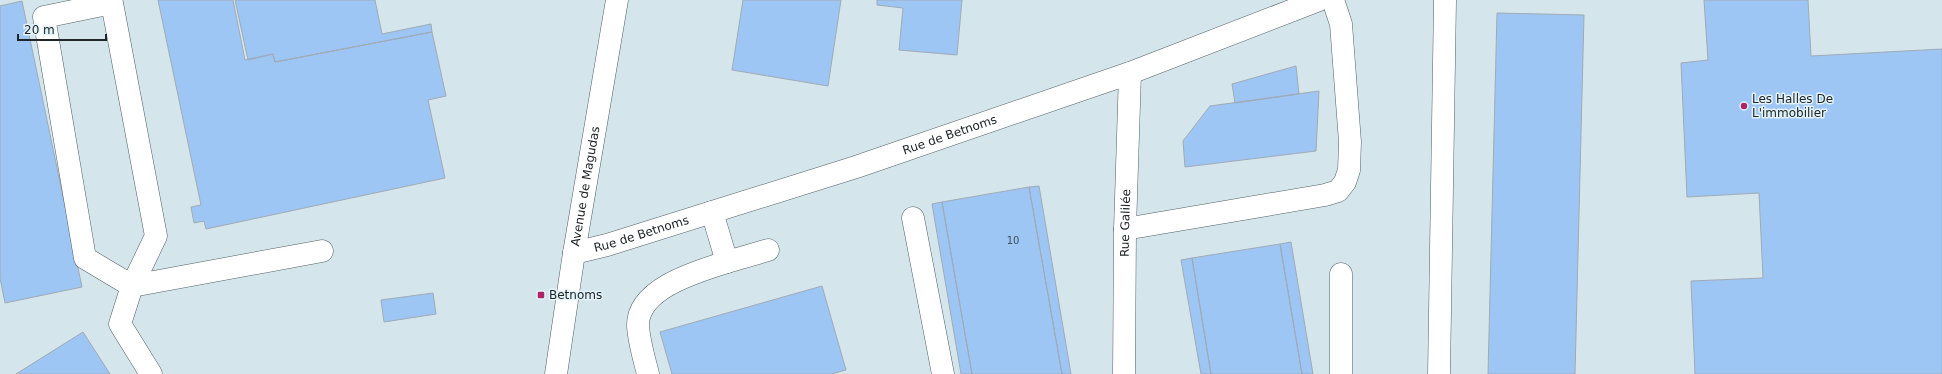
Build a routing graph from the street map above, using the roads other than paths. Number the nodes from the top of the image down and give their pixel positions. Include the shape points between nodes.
1 (617, 0) edge
2 (1319, 0) edge
3 (1333, 0) edge
4 (1445, 0) edge
5 (1130, 73) junction
6 (712, 212) junction
7 (913, 218) dead end
8 (1125, 229) junction
9 (768, 250) dead end
10 (322, 251) dead end
11 (574, 253) junction
12 (727, 262) junction
13 (1341, 274) dead end
14 (132, 286) junction
15 (151, 374) edge
16 (556, 374) edge
17 (648, 374) edge
18 (943, 374) edge
19 (1124, 374) edge
20 (1341, 374) edge
21 (1439, 374) edge

1 - 11 street, Avenue de Magudas
2 - 5 street, Rue de Betnoms
3 - 8 street via 1341,24 1350,142 1349,170 1345,182 1338,191
4 - 21 street
5 - 6 street, Rue de Betnoms via 856,167
5 - 8 street, Rue Galilée
6 - 11 street, Rue de Betnoms
6 - 12 street
7 - 18 street
8 - 19 street, Rue Galilée
9 - 12 street
10 - 14 street
11 - 16 street, Avenue de Magudas
12 - 17 street via 690,274 661,289 643,308 638,324
13 - 20 street
14 - 14 street via 156,236 112,3 44,17 85,258
14 - 15 street via 120,324

